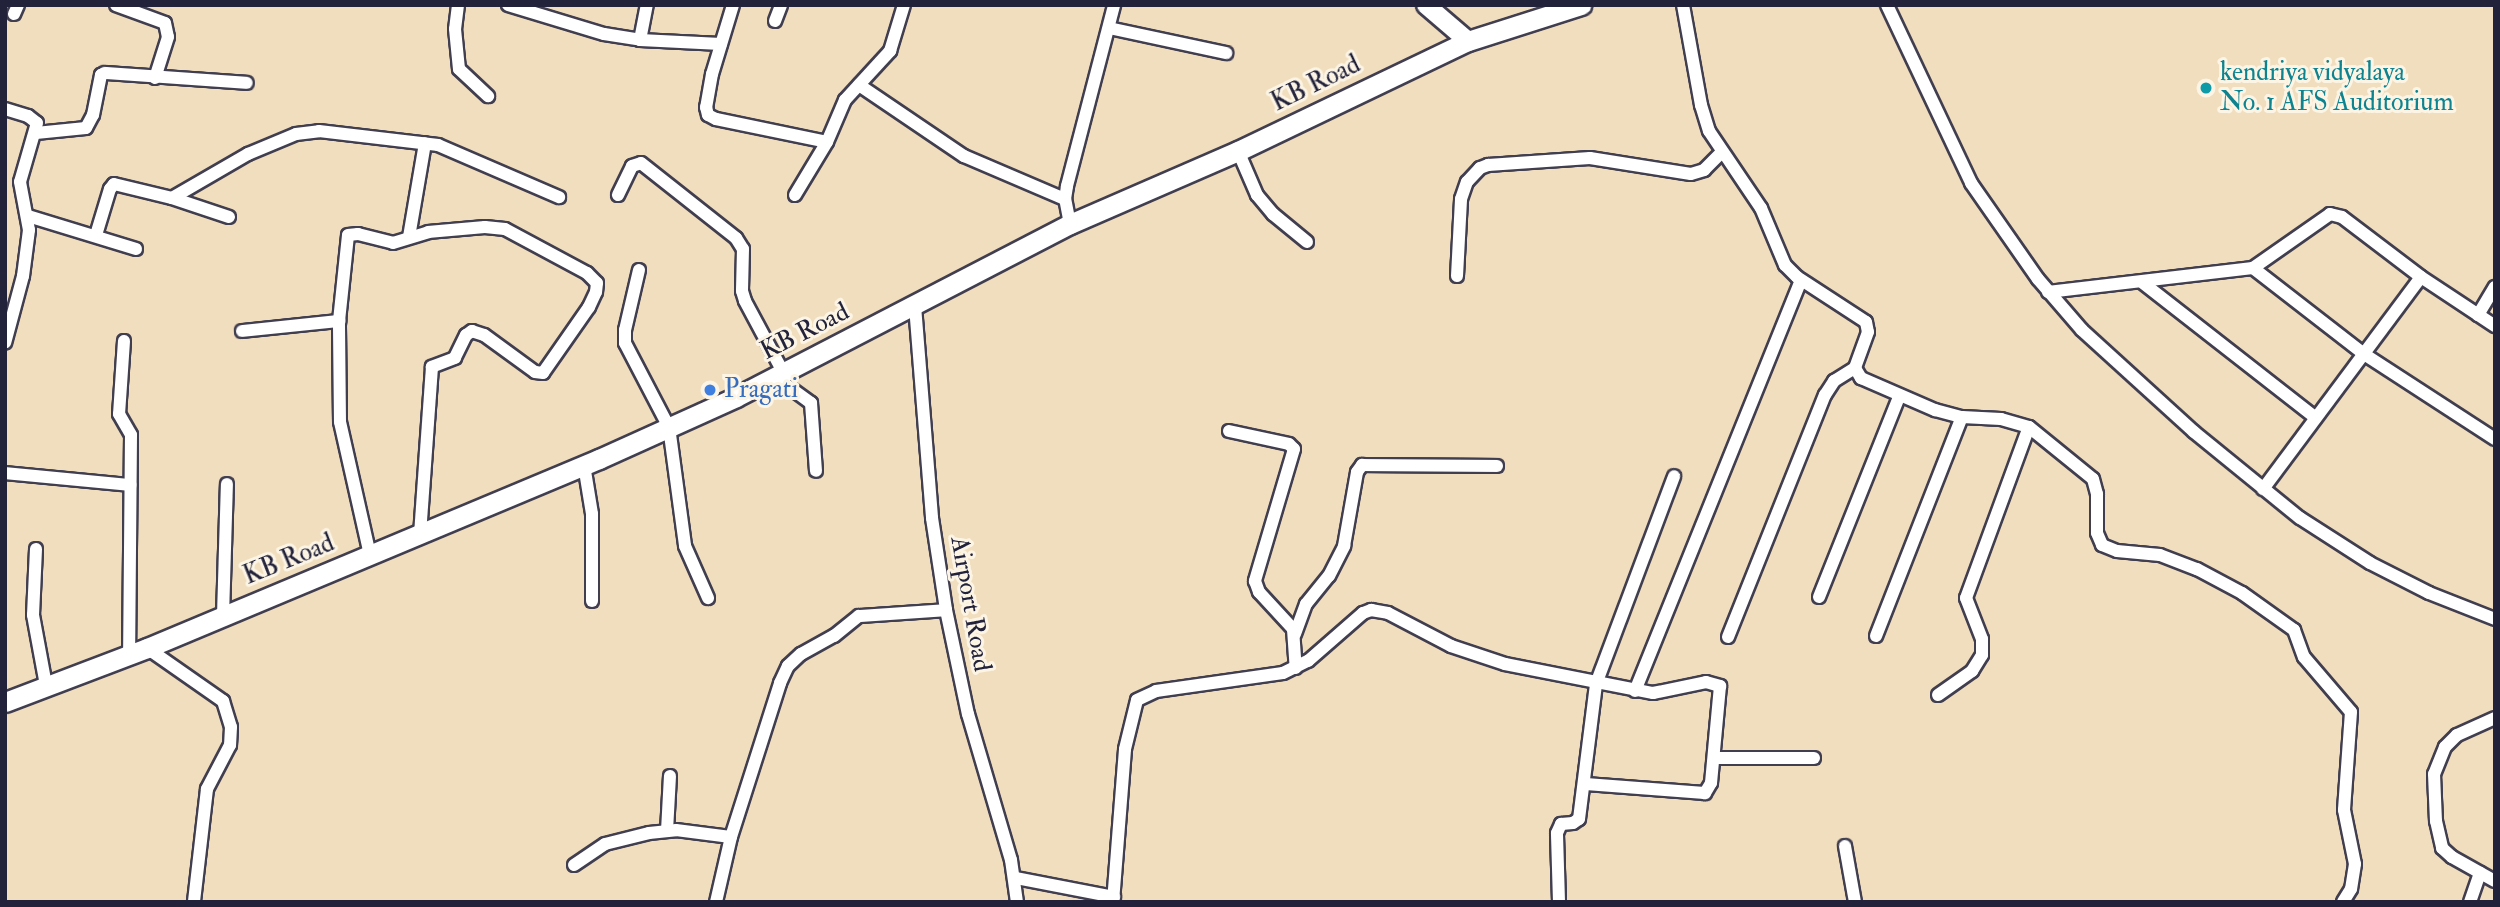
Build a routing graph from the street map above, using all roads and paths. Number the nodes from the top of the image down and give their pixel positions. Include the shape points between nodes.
1 (116, 5) edge
2 (458, 5) edge
3 (508, 5) edge
4 (647, 5) edge
5 (733, 5) edge
6 (781, 5) edge
7 (904, 5) edge
8 (1114, 5) edge
9 (1426, 5) edge
10 (1683, 5) edge
11 (1887, 5) edge
12 (1569, 7) edge
13 (775, 21) dead end
14 (1109, 28) junction
15 (640, 40) junction
16 (1468, 41) junction
17 (722, 44) junction
18 (1226, 53) dead end
19 (155, 78) junction
20 (247, 83) dead end
21 (859, 85) junction
22 (488, 96) dead end
23 (5, 109) edge
24 (36, 133) junction
25 (827, 142) junction
26 (425, 143) junction
27 (1238, 151) junction
28 (1722, 152) junction
29 (618, 195) dead end
30 (795, 195) dead end
31 (559, 197) dead end
32 (172, 198) junction
33 (1065, 200) junction
34 (28, 216) junction
35 (229, 217) dead end
36 (1070, 224) junction
37 (96, 235) junction
38 (409, 237) junction
39 (1307, 242) dead end
40 (136, 249) dead end
41 (2253, 268) junction
42 (639, 270) dead end
43 (1457, 276) dead end
44 (2421, 277) junction
45 (1801, 280) junction
46 (2143, 283) junction
47 (2495, 286) edge
48 (2048, 292) junction
49 (915, 306) junction
50 (2478, 315) junction
51 (340, 321) junction
52 (2495, 327) edge
53 (242, 331) dead end
54 (124, 341) dead end
55 (5, 343) edge
56 (2364, 354) junction
57 (1855, 368) junction
58 (779, 374) junction
59 (1899, 397) junction
60 (1962, 417) junction
61 (2316, 418) junction
62 (669, 427) junction
63 (2029, 428) junction
64 (1228, 431) dead end
65 (2495, 439) edge
66 (584, 465) junction
67 (1497, 466) dead end
68 (816, 471) dead end
69 (5, 473) edge
70 (1674, 476) dead end
71 (227, 484) dead end
72 (130, 485) junction
73 (2263, 489) junction
74 (420, 534) junction
75 (36, 549) dead end
76 (370, 555) junction
77 (1819, 597) dead end
78 (708, 598) dead end
79 (592, 601) dead end
80 (946, 610) junction
81 (223, 616) junction
82 (2495, 619) edge
83 (1295, 634) junction
84 (1876, 636) dead end
85 (1727, 637) dead end
86 (138, 651) junction
87 (1296, 668) junction
88 (1596, 684) junction
89 (46, 685) junction
90 (1635, 691) junction
91 (1938, 695) dead end
92 (5, 702) edge
93 (2495, 718) edge
94 (1714, 758) junction
95 (1814, 758) dead end
96 (670, 776) dead end
97 (1585, 784) junction
98 (667, 831) junction
99 (731, 837) junction
100 (1845, 846) dead end
101 (574, 865) dead end
102 (2480, 873) junction
103 (1016, 878) junction
104 (2495, 881) edge
105 (1114, 900) edge
106 (194, 902) edge
107 (716, 902) edge
108 (1017, 902) edge
109 (1559, 902) edge
110 (1855, 902) edge
111 (2343, 902) edge
112 (2470, 902) edge

1 - 19 street via 165,23 168,37
2 - 22 street via 459,69
3 - 15 street
4 - 15 street
5 - 17 street
6 - 13 street
7 - 21 street via 890,51
8 - 14 street
9 - 16 main road
10 - 28 street via 1701,106
11 - 48 street via 1971,183
12 - 16 main road, KB Road
14 - 18 street
14 - 33 street
15 - 17 street
16 - 27 main road, KB Road
17 - 25 street via 712,74 708,115
19 - 20 street
19 - 24 street via 105,73 86,128
21 - 25 street via 845,100
21 - 33 street via 964,156
23 - 24 street via 35,120
24 - 34 street via 19,190
25 - 30 street
26 - 31 street via 451,149
26 - 32 street via 306,132 247,153
26 - 38 street
27 - 36 main road, KB Road
27 - 39 street via 1257,195
28 - 43 street via 1704,170 1691,174 1590,158 1480,168 1467,182 1461,199
28 - 45 street via 1761,208 1785,265
29 - 58 street via 632,166 641,163 736,238 743,249 745,301
32 - 35 street
32 - 37 street via 111,185
33 - 36 street
34 - 37 street
34 - 55 street via 23,276
36 - 49 main road, KB Road
37 - 40 street
38 - 51 street via 393,243 348,235
38 - 74 street via 485,227 505,229 587,273 597,283 589,307 543,373 472,331 456,358 432,368
41 - 44 street via 2330,214 2342,217
41 - 46 street
41 - 56 street
42 - 62 street via 625,343
44 - 50 street
44 - 56 street
45 - 57 street via 1866,322 1868,332
45 - 90 street
46 - 48 street
46 - 61 street
47 - 50 street
48 - 73 street via 2106,354
49 - 58 main road, KB Road
49 - 80 street, Airport Road via 930,498
50 - 52 street
51 - 53 street
51 - 76 street via 341,434
54 - 72 street via 119,414 131,431
56 - 61 street
56 - 65 street
57 - 59 street via 1861,379
57 - 85 street via 1834,381 1825,395
58 - 62 main road, KB Road
58 - 68 street via 811,403
59 - 60 street
59 - 77 street
60 - 63 street via 2001,419
60 - 84 street
61 - 73 street
62 - 66 main road, KB Road
62 - 78 street via 685,546
63 - 91 street via 1966,598 1982,639 1982,655 1972,671
63 - 111 street via 2093,479 2096,533 2102,545 2176,560 2242,593 2294,630 2308,663 2349,707 2352,719 2344,810 2355,864 2351,889
64 - 83 street via 1289,444 1294,449 1255,581
66 - 74 main road, KB Road
66 - 79 street via 592,505
67 - 83 street via 1362,465 1344,546 1329,576 1303,609
69 - 72 street
70 - 88 street
71 - 81 street
72 - 86 street
73 - 82 street via 2370,563
74 - 76 main road, KB Road
75 - 89 street via 33,615
76 - 81 main road, KB Road
80 - 99 street via 859,616 793,660 780,683
80 - 103 street, Airport Road via 968,713
81 - 86 main road, KB Road
83 - 87 street
86 - 89 main road, KB Road
86 - 106 street via 223,701 231,727 230,744 207,789
87 - 88 street via 1363,613 1379,610 1483,659
87 - 105 street via 1268,677 1156,691 1137,700 1125,749
88 - 90 street
88 - 97 street
89 - 92 main road, KB Road
90 - 94 street via 1663,693 1716,683 1722,691
93 - 102 street via 2451,741 2437,759 2434,774 2442,848
94 - 95 street
94 - 97 street via 1709,789 1700,794
96 - 98 street
97 - 109 street via 1578,819 1561,824 1557,833
98 - 99 street
98 - 101 street via 606,844
99 - 107 street
100 - 110 street
102 - 104 street
102 - 112 street
103 - 105 street
103 - 108 street, Airport Road

